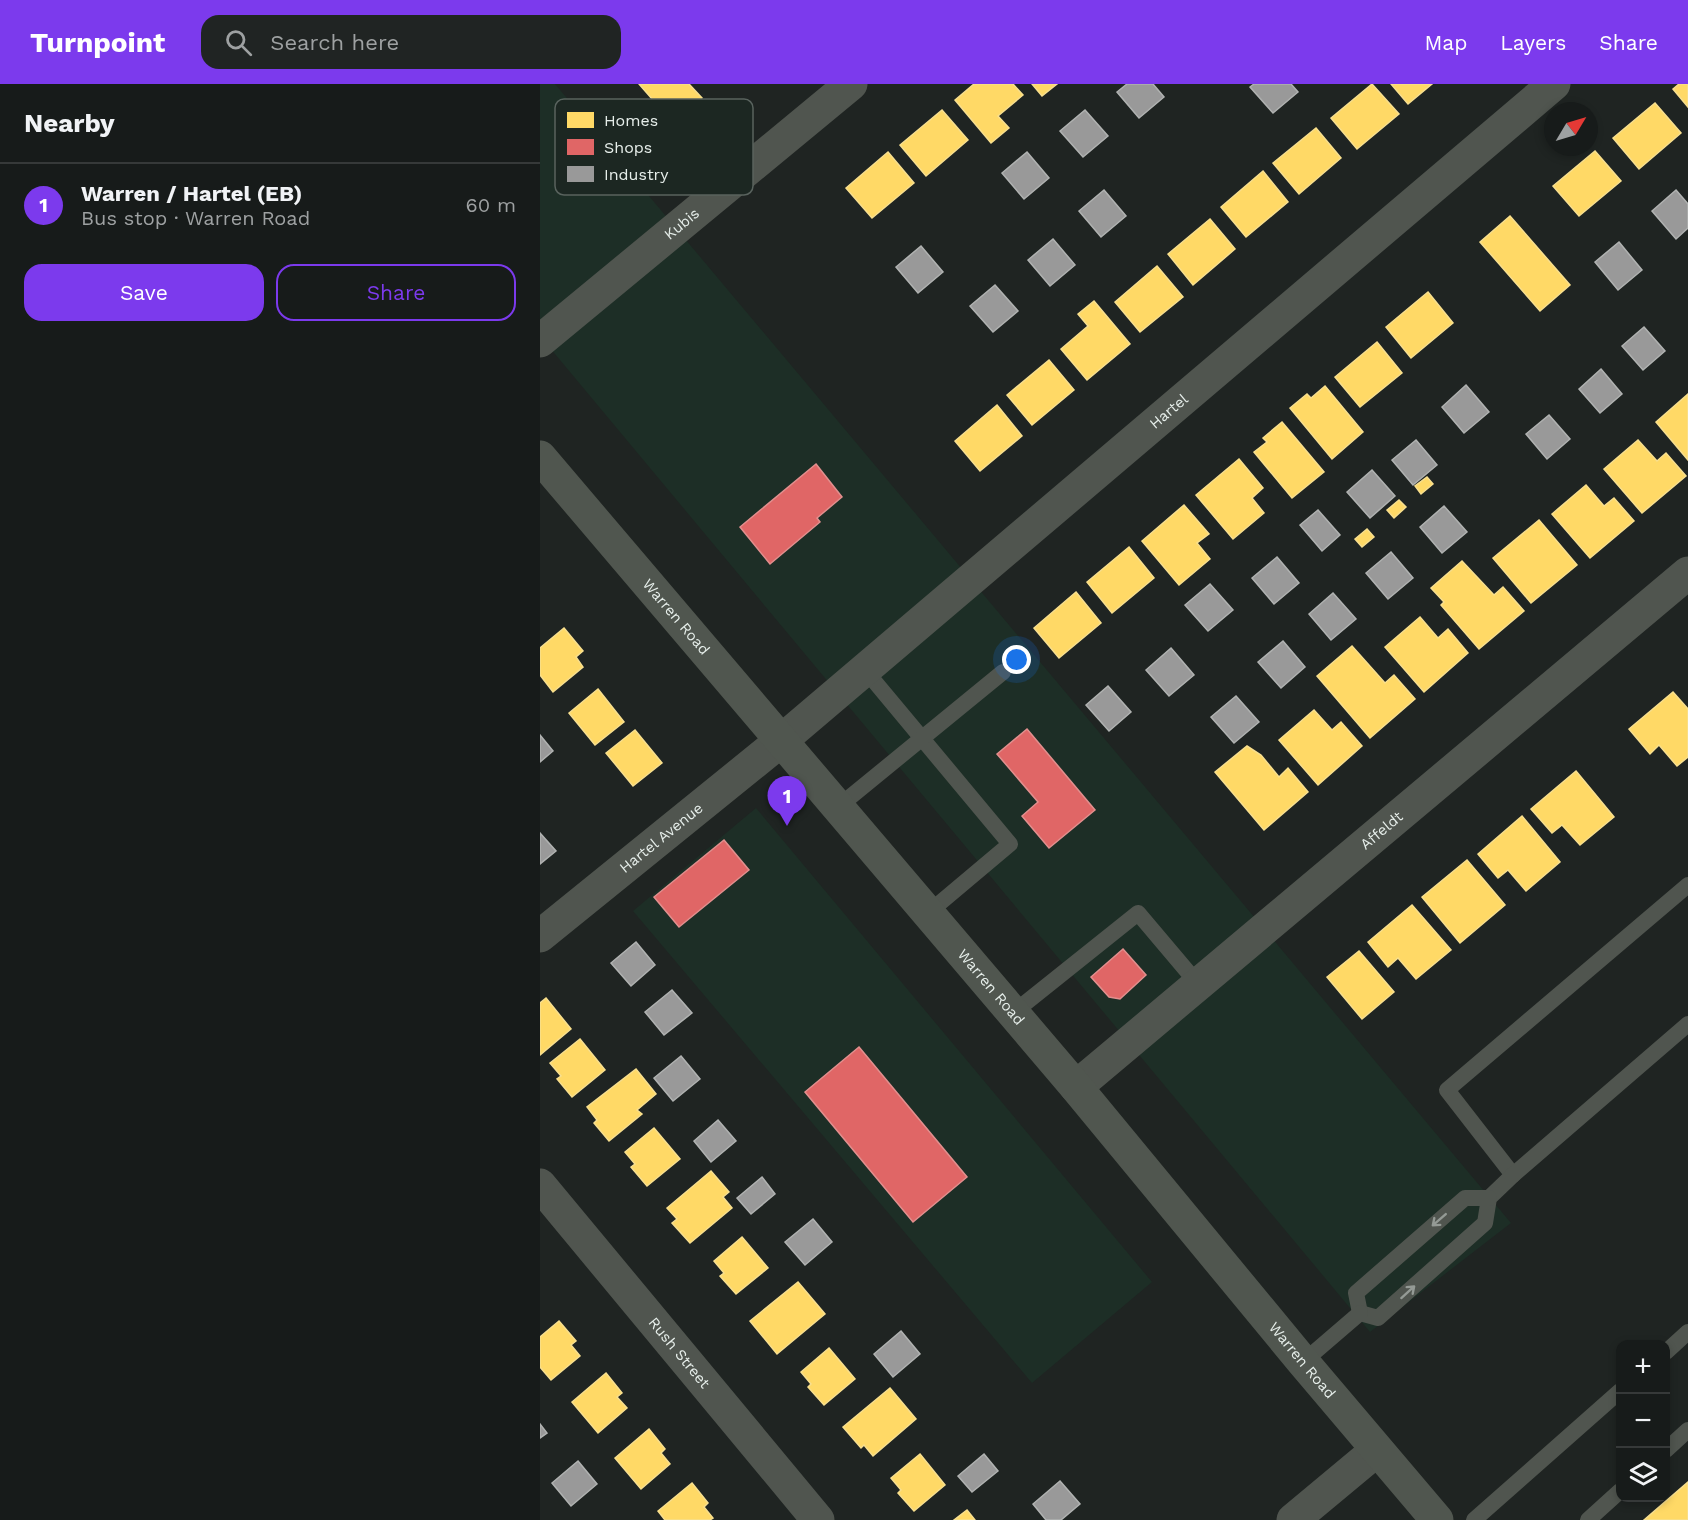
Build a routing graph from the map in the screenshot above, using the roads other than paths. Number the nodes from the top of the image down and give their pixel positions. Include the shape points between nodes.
1 (851, 84) edge
2 (1554, 84) edge
3 (753, 165) edge
4 (717, 195) edge
5 (540, 341) edge
6 (540, 457) edge
7 (1688, 573) edge
8 (865, 670) junction
9 (1003, 672) dead end
10 (922, 739) junction
11 (782, 740) junction
12 (838, 807) junction
13 (1688, 885) edge
14 (928, 913) junction
15 (540, 936) edge
16 (1198, 984) junction
17 (1013, 1013) junction
18 (1688, 1024) edge
19 (1076, 1086) junction
20 (1513, 1175) junction
21 (540, 1185) edge
22 (1489, 1198) junction
23 (1360, 1313) junction
24 (1688, 1332) edge
25 (1670, 1348) edge
26 (1303, 1362) junction
27 (1617, 1394) edge
28 (1688, 1430) edge
29 (1667, 1448) edge
30 (1377, 1450) junction
31 (1616, 1495) edge
32 (818, 1520) edge
33 (1293, 1520) edge
34 (1437, 1520) edge
35 (1474, 1520) edge
36 (1588, 1520) edge

1 - 3 street, Kubis
2 - 8 street, Hartel
4 - 5 street, Kubis
6 - 11 main road, Warren Road
7 - 16 street, Affeldt
8 - 10 lane
8 - 11 street, Hartel
9 - 10 lane
10 - 12 lane
10 - 14 lane via 1010,844
11 - 12 main road, Warren Road
11 - 15 street, Hartel Avenue
12 - 14 main road, Warren Road
13 - 20 lane via 1447,1090
14 - 17 main road, Warren Road
16 - 17 lane via 1138,913
16 - 19 street, Affeldt
17 - 19 main road, Warren Road
18 - 20 lane
19 - 26 main road, Warren Road
20 - 22 lane
21 - 32 street, Rush Street
23 -> 22 lane via 1378,1318 1485,1223
22 -> 23 lane via 1465,1198 1356,1293
23 - 26 lane
24 - 25 lane
26 - 30 main road, Warren Road
27 - 35 lane
28 - 29 lane
30 - 33 street
30 - 34 main road, Warren Road
31 - 36 lane

